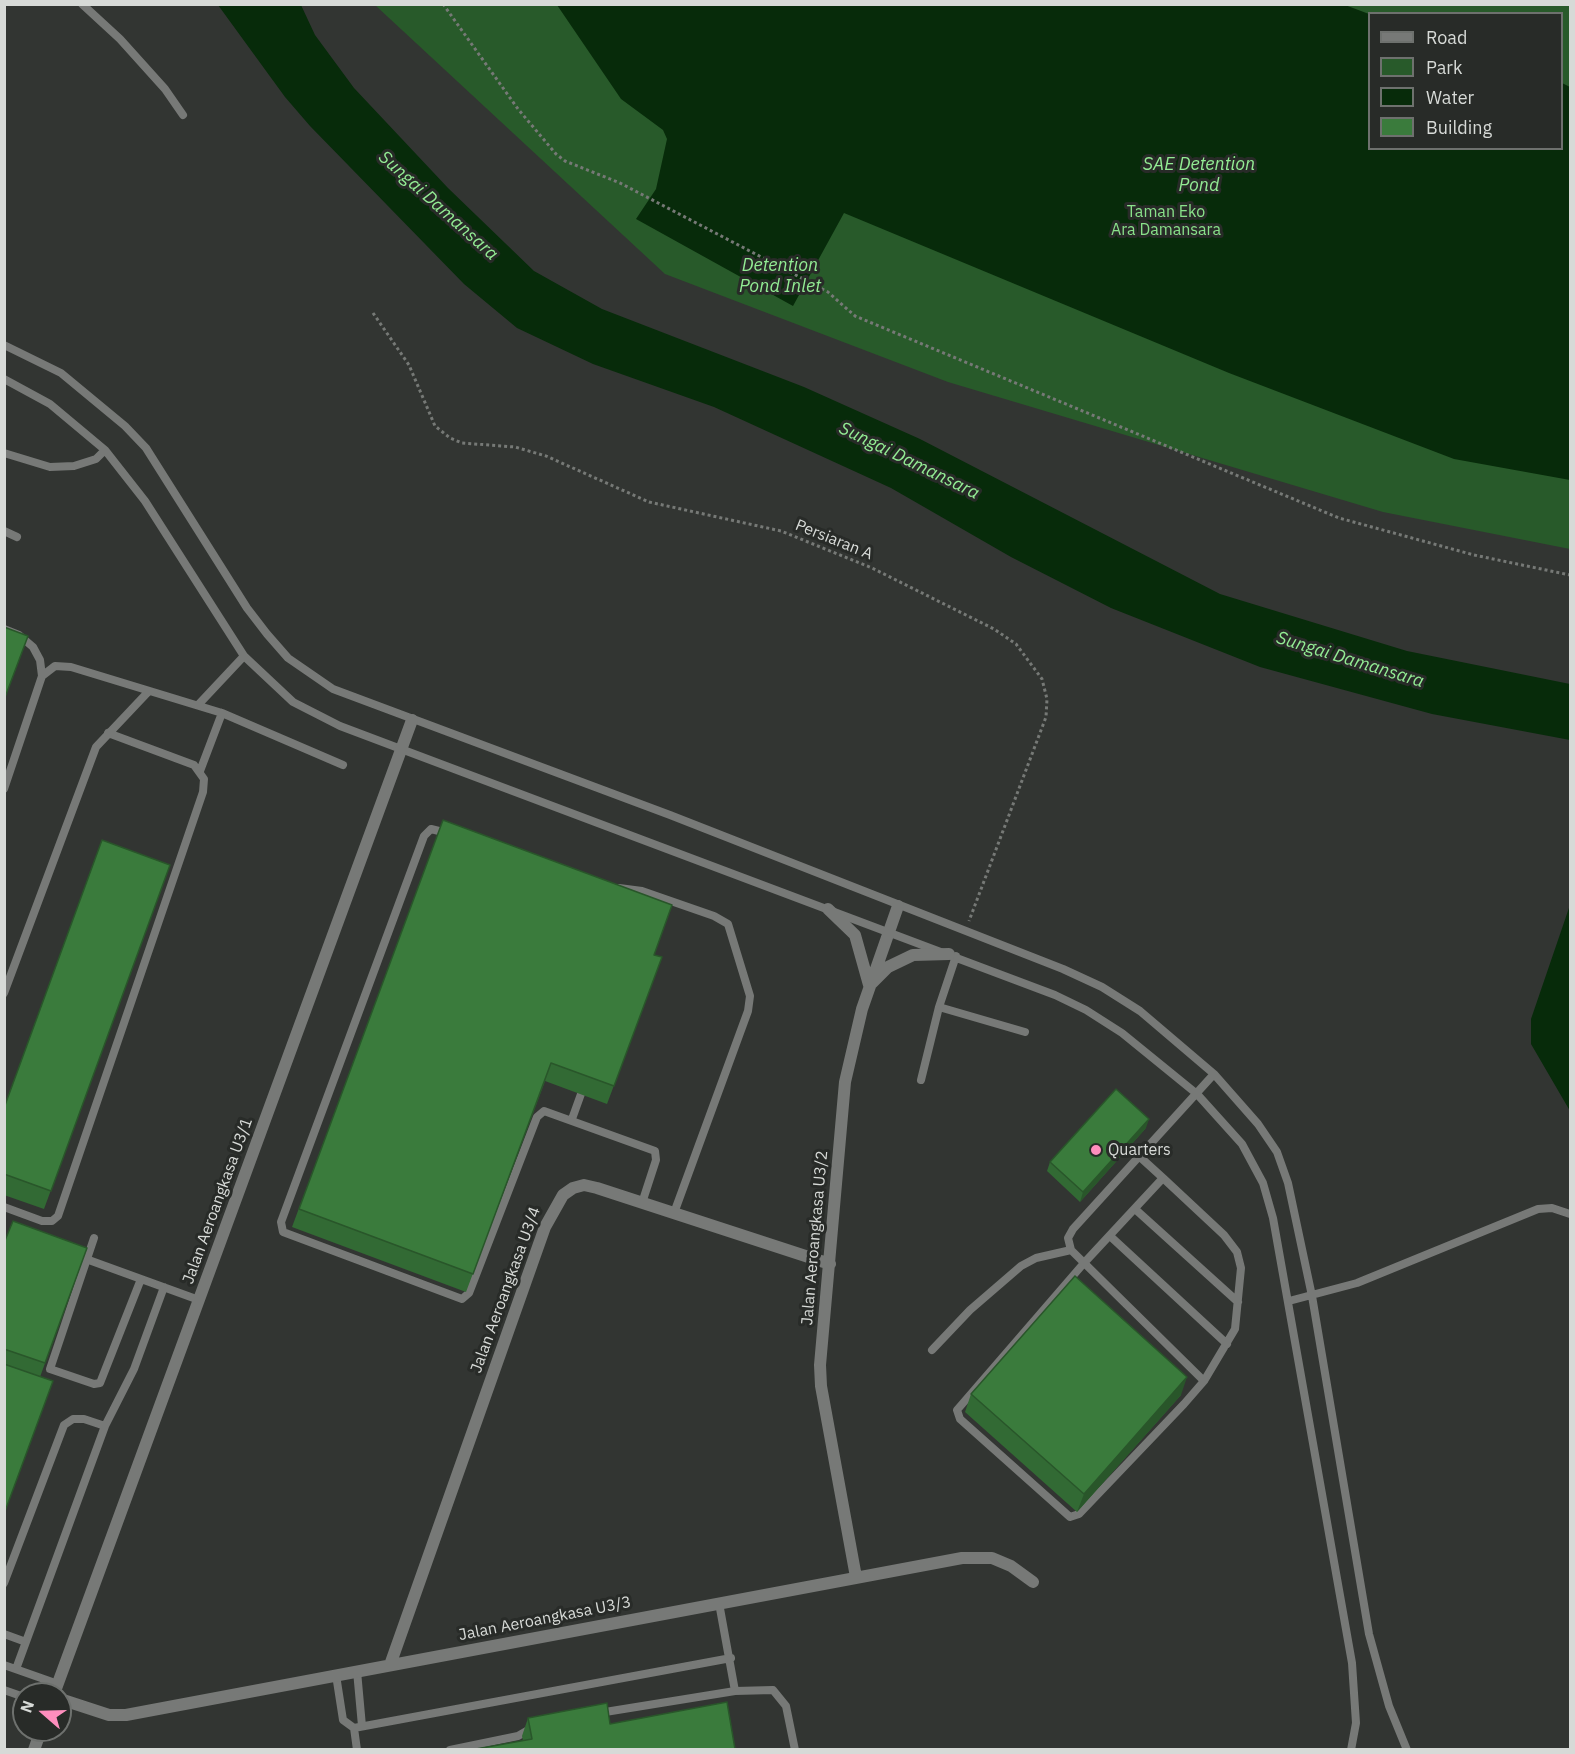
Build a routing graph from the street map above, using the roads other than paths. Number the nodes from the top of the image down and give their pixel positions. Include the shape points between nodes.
1 (82, 4) edge
2 (183, 115) dead end
3 (4, 345) edge
4 (4, 379) edge
5 (105, 450) junction
6 (4, 453) edge
7 (4, 531) edge
8 (17, 537) dead end
9 (4, 629) edge
10 (244, 656) junction
11 (42, 676) junction
12 (148, 692) junction
13 (198, 705) junction
14 (222, 713) junction
15 (412, 720) junction
16 (108, 733) junction
17 (401, 750) junction
18 (344, 765) dead end
19 (200, 771) junction
20 (4, 789) edge
21 (459, 837) edge
22 (607, 884) edge
23 (633, 889) junction
24 (629, 899) edge
25 (898, 906) junction
26 (828, 909) junction
27 (888, 932) junction
28 (952, 955) junction
29 (869, 986) junction
30 (4, 993) edge
31 (939, 1007) junction
32 (1025, 1032) dead end
33 (1214, 1074) junction
34 (921, 1080) dead end
35 (581, 1094) dead end
36 (1197, 1094) junction
37 (572, 1119) junction
38 (1140, 1157) junction
39 (1162, 1178) junction
40 (642, 1203) junction
41 (4, 1207) edge
42 (1135, 1209) junction
43 (674, 1213) junction
44 (1570, 1214) edge
45 (1110, 1236) junction
46 (94, 1238) dead end
47 (1071, 1250) junction
48 (87, 1259) junction
49 (1084, 1263) junction
50 (830, 1264) junction
51 (141, 1278) junction
52 (164, 1287) junction
53 (1312, 1296) junction
54 (199, 1300) junction
55 (1238, 1302) junction
56 (1289, 1302) junction
57 (1227, 1344) junction
58 (932, 1350) dead end
59 (1204, 1381) junction
60 (105, 1426) junction
61 (856, 1578) junction
62 (1033, 1582) dead end
63 (4, 1583) edge
64 (719, 1603) junction
65 (4, 1634) edge
66 (26, 1642) junction
67 (730, 1658) junction
68 (4, 1665) edge
69 (390, 1665) junction
70 (16, 1669) junction
71 (357, 1671) junction
72 (336, 1675) junction
73 (42, 1682) edge
74 (59, 1682) edge
75 (735, 1691) junction
76 (72, 1704) edge
77 (586, 1715) edge
78 (540, 1722) edge
79 (358, 1727) junction
80 (357, 1749) edge
81 (450, 1749) edge
82 (795, 1749) edge
83 (1352, 1749) edge
84 (1407, 1749) edge

1 - 2 lane via 165,88
3 - 15 lane via 61,373 146,448 247,608 288,658 333,688
4 - 5 lane via 50,404
5 - 6 lane via 96,459 74,466 50,466
5 - 10 lane via 145,501
7 - 8 lane
9 - 11 lane via 20,635 33,647
10 - 13 lane
10 - 17 lane via 293,702
11 - 12 lane via 55,666 71,667
11 - 20 lane
12 - 13 lane
12 - 16 lane
13 - 14 lane
14 - 18 lane
14 - 19 lane
15 - 17 street, Jalan Aeroangkasa U3/1
15 - 25 lane via 670,815
16 - 19 lane via 184,760
16 - 30 lane via 90,761
17 - 26 lane
17 - 54 street, Jalan Aeroangkasa U3/1
19 - 41 lane via 203,792 58,1216 42,1221
21 - 37 lane via 431,829 424,836 281,1227 287,1235 462,1299 469,1293 537,1117 544,1112
22 - 23 lane
23 - 24 lane
23 - 43 lane via 728,924 750,996 748,1011
25 - 27 street, Jalan Aeroangkasa U3/2
25 - 33 lane via 1102,987 1140,1011
26 - 27 lane
26 - 29 street via 855,935
27 - 28 lane
27 - 29 street, Jalan Aeroangkasa U3/2
28 - 29 street via 913,955 888,967
28 - 31 lane
28 - 36 lane via 1086,1010
29 - 50 street, Jalan Aeroangkasa U3/2 via 845,1082
31 - 32 lane
31 - 34 lane
33 - 36 lane
33 - 53 lane via 1277,1152 1293,1201
35 - 37 lane
36 - 38 lane
36 - 56 lane via 1242,1144 1263,1183
37 - 40 lane via 655,1151 656,1160
38 - 39 lane
38 - 47 lane via 1073,1229 1068,1238
39 - 42 lane
39 - 55 lane via 1237,1252 1241,1268
40 - 43 street, Jalan Aeroangkasa U3/4
40 - 69 street, Jalan Aeroangkasa U3/4 via 584,1185 573,1188 554,1206
42 - 45 lane
42 - 55 lane
43 - 50 street, Jalan Aeroangkasa U3/4
44 - 53 lane via 1552,1208 1538,1209 1358,1283
45 - 49 lane
45 - 57 lane
46 - 48 lane
47 - 49 lane
47 - 58 lane via 1036,1258 1021,1266 970,1310
48 - 51 lane
48 - 51 lane via 49,1367 56,1372 100,1383
49 - 59 lane
49 - 59 lane via 960,1406 960,1419 1066,1515 1075,1517
50 - 61 street, Jalan Aeroangkasa U3/2 via 821,1386
51 - 52 lane
52 - 54 lane
52 - 60 lane via 134,1370
53 - 56 lane
53 - 84 lane via 1370,1634 1389,1706
54 - 74 street, Jalan Aeroangkasa U3/1
55 - 57 lane via 1235,1329
56 - 83 lane via 1352,1664 1356,1723
57 - 59 lane
60 - 63 lane via 84,1419 73,1419 64,1425
60 - 66 lane
61 - 62 street, Jalan Aeroangkasa U3/3 via 976,1556 1011,1566
61 - 64 street, Jalan Aeroangkasa U3/3
64 - 67 lane
64 - 69 street, Jalan Aeroangkasa U3/3
65 - 66 lane
66 - 70 lane
67 - 75 lane
67 - 79 lane
68 - 70 lane
69 - 71 street, Jalan Aeroangkasa U3/3
70 - 73 lane
71 - 72 street, Jalan Aeroangkasa U3/3
71 - 79 lane
72 - 76 street, Jalan Aeroangkasa U3/3 via 126,1715 109,1715
72 - 79 lane via 343,1720
75 - 77 lane
75 - 82 lane via 773,1690 786,1706
78 - 81 lane via 518,1736
79 - 80 lane

